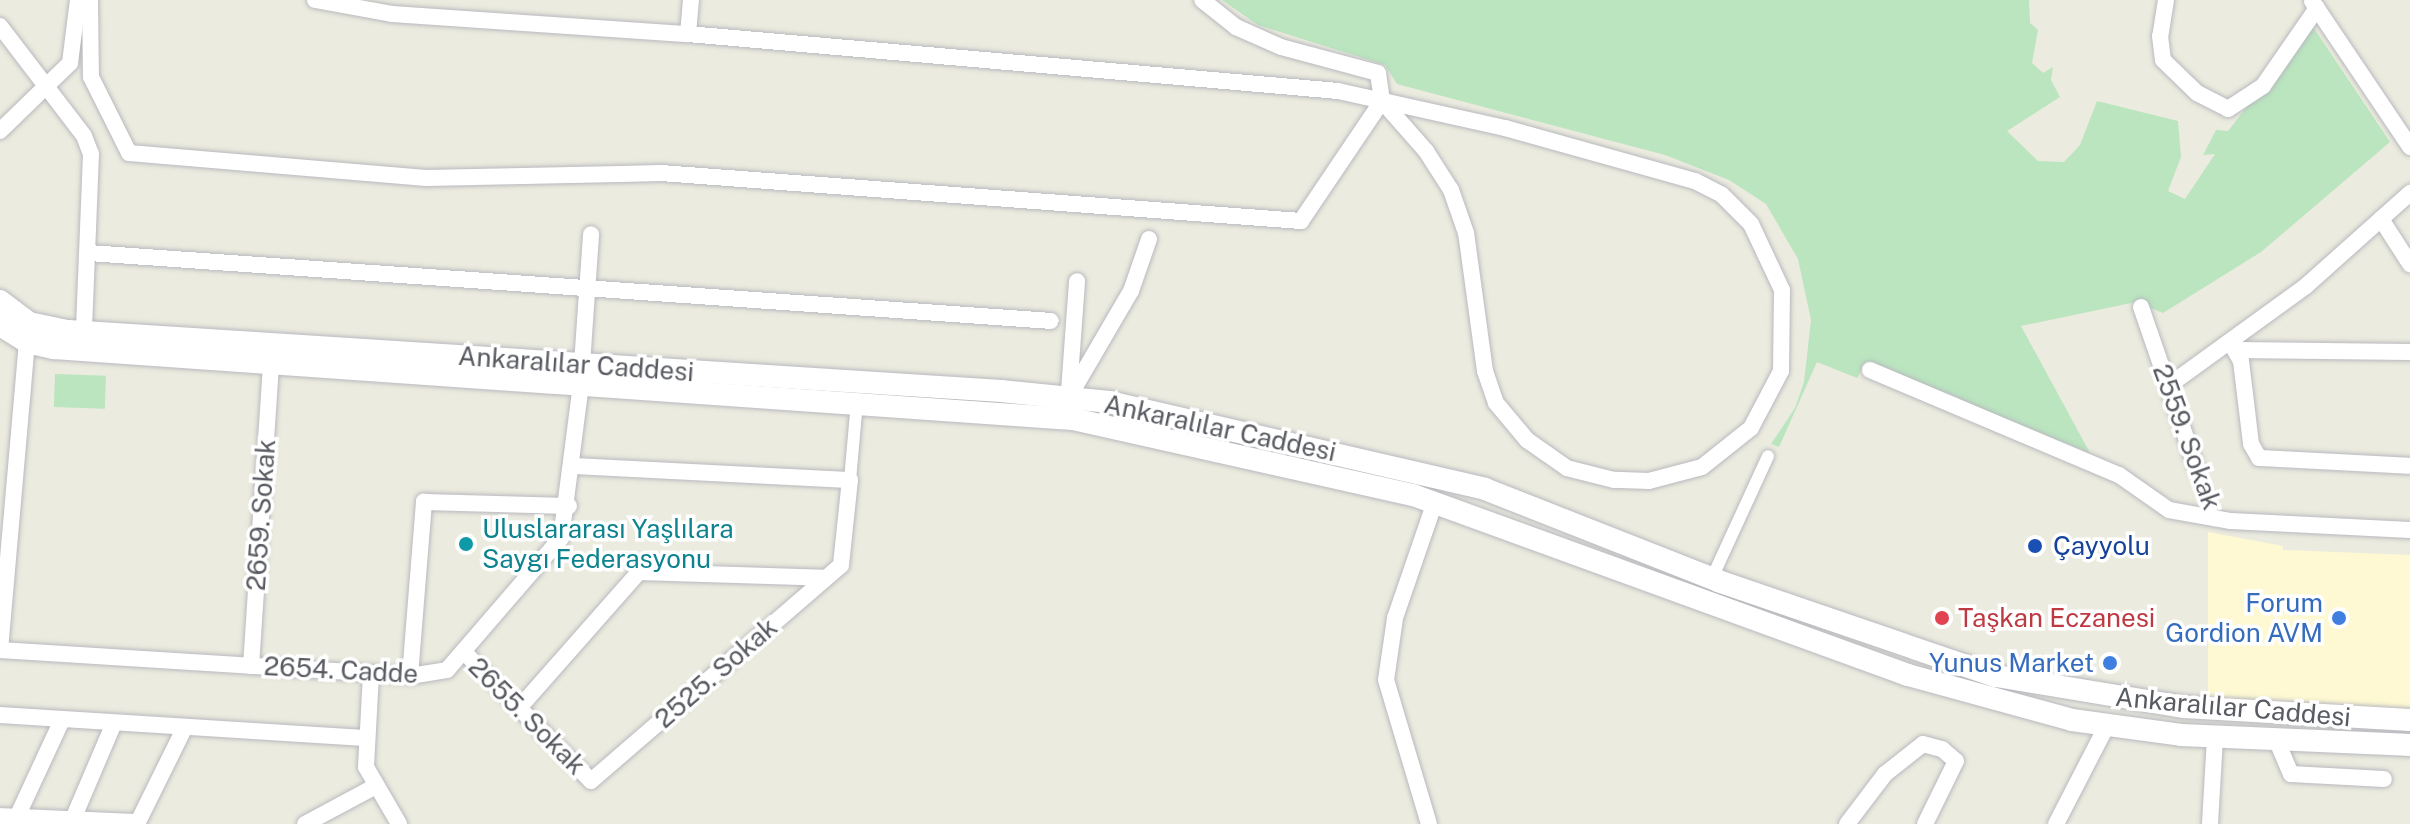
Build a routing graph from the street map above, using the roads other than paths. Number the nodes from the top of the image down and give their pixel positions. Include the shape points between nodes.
1 (78, 0) edge
2 (90, 0) edge
3 (315, 0) edge
4 (691, 0) edge
5 (1202, 0) edge
6 (2166, 0) edge
7 (2314, 4) edge
8 (0, 26) edge
9 (688, 34) junction
10 (48, 88) junction
11 (1382, 101) junction
12 (0, 131) edge
13 (2410, 147) edge
14 (2410, 193) edge
15 (2381, 219) junction
16 (591, 234) dead end
17 (1149, 239) dead end
18 (89, 253) junction
19 (2410, 264) edge
20 (1077, 281) dead end
21 (587, 288) junction
22 (0, 301) edge
23 (2141, 307) dead end
24 (1051, 321) dead end
25 (0, 325) edge
26 (84, 332) junction
27 (28, 333) junction
28 (2233, 346) junction
29 (2410, 352) edge
30 (271, 363) junction
31 (1870, 370) dead end
32 (581, 374) junction
33 (2168, 386) junction
34 (1069, 397) junction
35 (857, 401) junction
36 (1768, 456) dead end
37 (572, 466) junction
38 (2410, 466) edge
39 (2197, 470) joint
40 (1444, 477) junction
41 (850, 480) junction
42 (1435, 502) junction
43 (569, 506) junction
44 (2214, 520) junction
45 (2410, 530) edge
46 (825, 578) junction
47 (1712, 578) junction
48 (1890, 642) junction
49 (0, 650) edge
50 (464, 652) junction
51 (251, 666) junction
52 (1884, 666) junction
53 (371, 674) junction
54 (410, 676) junction
55 (2117, 699) junction
56 (519, 708) junction
57 (0, 715) edge
58 (62, 720) junction
59 (2410, 720) edge
60 (114, 723) junction
61 (185, 727) junction
62 (2106, 727) junction
63 (2215, 736) junction
64 (364, 738) junction
65 (2276, 739) junction
66 (2410, 745) edge
67 (2384, 779) dead end
68 (591, 781) joint
69 (374, 787) junction
70 (0, 816) edge
71 (17, 817) junction
72 (73, 819) junction
73 (305, 824) edge
74 (399, 824) edge
75 (1429, 824) edge
76 (1847, 824) edge
77 (1925, 824) edge
78 (2056, 824) edge
79 (2210, 824) edge

1 - 10 street via 70,63
2 - 11 street via 91,77 129,153 426,178 661,173 1292,223 1301,221
3 - 9 street via 392,14
4 - 9 street
5 - 11 street via 1236,27 1281,47 1378,73
6 - 7 street via 2160,36 2163,60 2197,93 2228,109 2263,86
7 - 13 street
8 - 10 street
9 - 11 street via 1259,81
10 - 12 street
10 - 18 street via 91,154
11 - 11 street via 1505,128 1695,181 1733,203 1765,246 1784,302 1781,371 1751,428 1702,467 1649,481 1614,480 1567,468 1527,440 1496,403 1485,371 1466,233 1451,190 1426,151
14 - 15 street
15 - 19 street
15 - 28 street
16 - 21 street, 2654. Cadde
17 - 34 street via 1131,291
18 - 21 street
18 - 26 street
20 - 34 street
21 - 24 street
21 - 32 street, 2654. Cadde
22 - 27 main road, Ankaralılar Caddesi
23 - 33 street, 2559. Sokak
25 - 27 main road, Ankaralılar Caddesi
26 - 27 main road, Ankaralılar Caddesi
26 - 32 main road, Ankaralılar Caddesi
27 - 30 main road, Ankaralılar Caddesi
27 - 49 street
28 - 29 street
28 - 33 street
28 - 38 street via 2252,450 2259,458
30 - 32 main road, Ankaralılar Caddesi
30 - 51 street, 2659. Sokak
31 - 44 street via 2119,475 2169,510
32 - 34 main road, Ankaralılar Caddesi
32 - 35 main road, Ankaralılar Caddesi
32 - 37 street, 2654. Cadde
33 - 39 street, 2559. Sokak
34 - 40 main road, Ankaralılar Caddesi
35 - 41 street
35 - 42 main road, Ankaralılar Caddesi via 1073,419
36 - 47 street
37 - 41 street
37 - 43 street, 2654. Cadde
39 - 44 street, 2559. Sokak
40 - 42 main road
40 - 47 main road, Ankaralılar Caddesi via 1506,496
41 - 46 street, 2525. Sokak via 841,565
42 - 52 main road, Ankaralılar Caddesi
42 - 75 street via 1395,618 1386,680
43 - 50 street, 2654. Cadde via 557,544
43 - 54 street via 424,502
44 - 45 street, 2559. Sokak
46 - 56 street via 639,572
46 - 68 street, 2525. Sokak
47 - 48 main road, Ankaralılar Caddesi
48 - 52 main road
48 - 55 main road, Ankaralılar Caddesi via 1996,676
49 - 51 street, 2654. Cadde
50 - 54 street, 2654. Cadde via 447,670
50 - 56 street, 2655. Sokak
51 - 53 street, 2654. Cadde
52 - 62 main road, Ankaralılar Caddesi
53 - 54 street, 2654. Cadde
53 - 64 street
55 - 59 main road, Ankaralılar Caddesi
55 - 62 main road
56 - 68 street, 2655. Sokak
57 - 58 street
58 - 60 street
58 - 71 street
60 - 61 street
60 - 72 street
61 - 64 street
61 - 72 street via 138,822
62 - 63 main road, Ankaralılar Caddesi
62 - 78 street
63 - 65 main road, Ankaralılar Caddesi
63 - 79 street
64 - 69 street
65 - 66 main road, Ankaralılar Caddesi
65 - 67 street via 2291,774
69 - 73 street
69 - 74 street
70 - 71 street
71 - 72 street
76 - 77 street via 1875,785 1915,747 1933,745 1956,761

